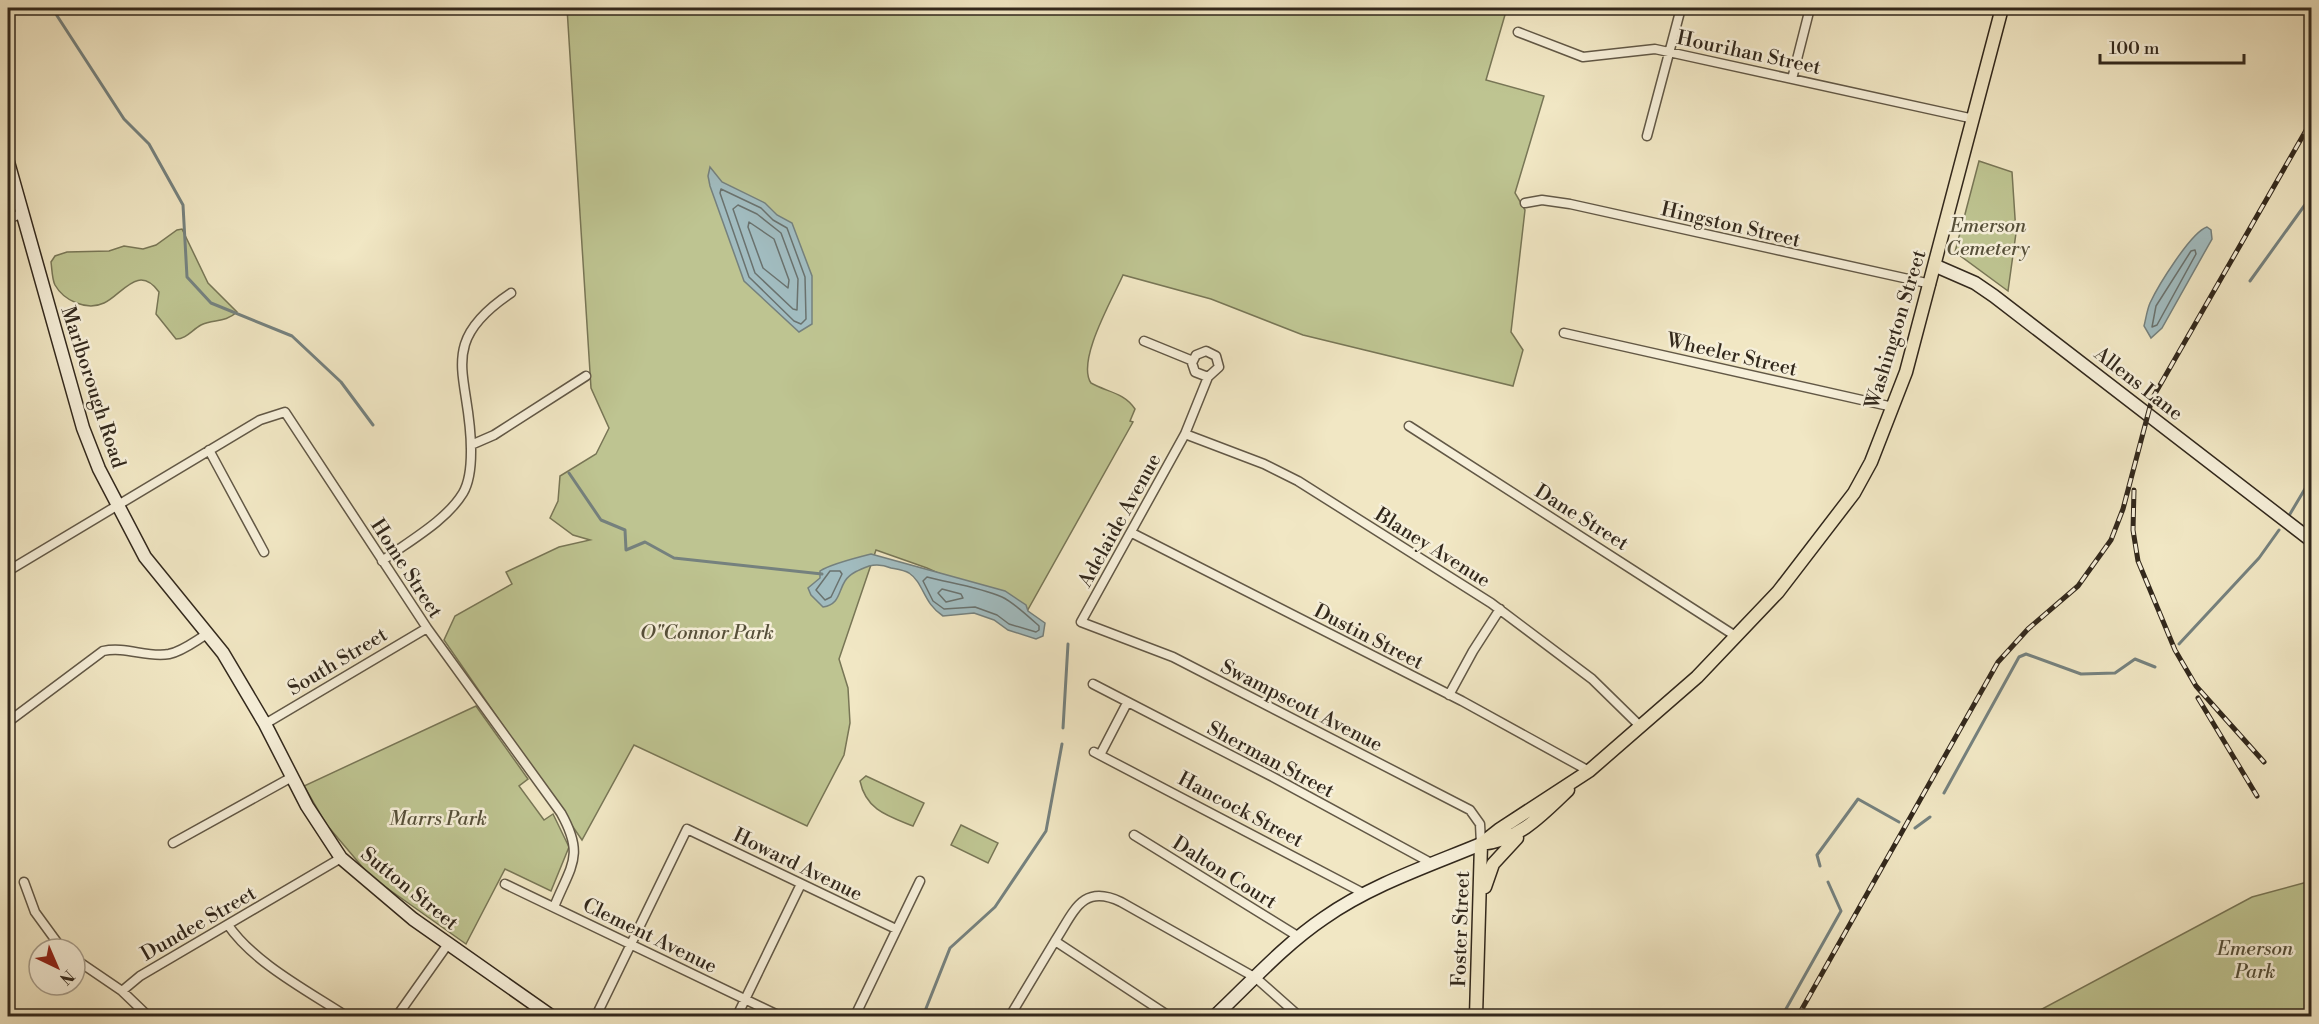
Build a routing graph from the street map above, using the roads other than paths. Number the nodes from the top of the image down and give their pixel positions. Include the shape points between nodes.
1 (1681, 8) edge
2 (1810, 8) edge
3 (2002, 8) edge
4 (1518, 32) dead end
5 (1670, 52) junction
6 (1792, 79) junction
7 (1974, 119) junction
8 (1647, 136) dead end
9 (8, 162) edge
10 (1524, 203) dead end
11 (23, 213) junction
12 (8, 219) edge
13 (1936, 266) junction
14 (1931, 284) junction
15 (511, 293) dead end
16 (1564, 333) dead end
17 (1144, 341) dead end
18 (1193, 361) junction
19 (586, 376) dead end
20 (1208, 377) junction
21 (1893, 407) junction
22 (1408, 426) dead end
23 (1185, 434) junction
24 (471, 445) junction
25 (209, 450) junction
26 (118, 507) junction
27 (1132, 533) junction
28 (2312, 541) edge
29 (264, 552) dead end
30 (382, 561) junction
31 (8, 571) edge
32 (1500, 609) junction
33 (1081, 622) joint
34 (427, 628) junction
35 (207, 634) junction
36 (1737, 637) junction
37 (1093, 684) dead end
38 (1449, 695) junction
39 (1127, 703) junction
40 (8, 722) edge
41 (265, 724) junction
42 (1641, 727) junction
43 (1589, 771) junction
44 (292, 777) junction
45 (1530, 825) junction
46 (1134, 835) dead end
47 (173, 843) dead end
48 (1481, 844) junction
49 (341, 858) junction
50 (1433, 864) junction
51 (24, 882) dead end
52 (920, 882) dead end
53 (505, 884) dead end
54 (801, 884) junction
55 (1365, 894) junction
56 (1480, 903) junction
57 (554, 907) junction
58 (228, 925) junction
59 (896, 929) junction
60 (53, 937) edge
61 (1299, 937) junction
62 (1055, 941) junction
63 (630, 943) junction
64 (448, 944) junction
65 (87, 967) edge
66 (1256, 978) junction
67 (123, 991) junction
68 (745, 999) junction
69 (549, 1016) edge
70 (148, 1017) edge
71 (346, 1017) edge
72 (397, 1017) edge
73 (596, 1017) edge
74 (737, 1017) edge
75 (780, 1017) edge
76 (855, 1017) edge
77 (1010, 1017) edge
78 (1168, 1017) edge
79 (1215, 1017) edge
80 (1299, 1017) edge
81 (1476, 1017) edge

1 - 5 street
2 - 6 street
3 - 7 main road, Washington Street
4 - 5 street, Hourihan Street via 1583,57 1655,49
5 - 6 street, Hourihan Street
5 - 8 street
6 - 7 street, Hourihan Street
7 - 13 main road, Washington Street
9 - 11 street, Marlborough Road
10 - 14 street, Hingston Street via 1542,200 1570,204
11 - 12 street
11 - 26 street, Marlborough Road via 76,406
13 - 14 main road, Washington Street
13 - 28 street, Allens Lane via 1967,279 1994,297
14 - 21 main road, Washington Street
15 - 24 street via 481,316 464,342
16 - 21 street, Wheeler Street
17 - 18 street
18 - 20 street via 1195,372
18 - 20 street via 1206,351 1216,356 1219,367
19 - 24 street via 494,435
20 - 23 street, Adelaide Avenue
21 - 36 main road, Washington Street via 1854,493 1778,592
22 - 36 street, Dane Street
23 - 27 street, Adelaide Avenue
23 - 32 street, Blaney Avenue via 1298,481
24 - 30 street via 469,475 458,500
25 - 26 street, Home Street
25 - 29 street
25 - 30 street, Home Street via 260,420 285,412
26 - 31 street, Home Street
26 - 35 street, Marlborough Road via 153,570
27 - 33 street, Adelaide Avenue
27 - 38 street, Dustin Street
30 - 34 street, Home Street
32 - 38 street
32 - 42 street, Blaney Avenue via 1592,679
33 - 48 street, Swampscott Avenue via 1173,657 1470,810 1480,824
34 - 41 street, South Street
34 - 57 street, Home Street via 573,835 575,851
35 - 40 street via 170,654 103,651
35 - 41 street, Marlborough Road via 232,667
36 - 42 main road, Washington Street
37 - 39 street, Sherman Street
38 - 43 street, Dustin Street
39 - 50 street, Sherman Street
39 - 55 street, Hancock Street via 1097,753
41 - 44 street, Sutton Street
42 - 43 main road, Washington Street
43 - 45 main road, Washington Street
43 - 48 main road, Washington Street
44 - 47 street
44 - 49 street, Sutton Street
45 - 48 main road, Washington Street via 1499,842
45 - 56 main road via 1493,864
46 - 61 street, Dalton Court
48 - 50 street, Washington Street
48 - 56 main road, Foster Street
49 - 58 street, Dundee Street
49 - 64 street, Sutton Street via 381,894
50 - 55 street, Washington Street
51 - 60 street via 35,912
52 - 59 street
53 - 57 street, Clement Avenue
54 - 59 street, Howard Avenue
54 - 63 street, Howard Avenue via 687,829
54 - 68 street
55 - 61 street, Washington Street via 1321,919
56 - 81 main road, Foster Street
57 - 63 street, Clement Avenue
58 - 67 street, Dundee Street via 140,976
58 - 71 street via 257,956
59 - 76 street
61 - 66 street, Washington Street
62 - 66 street via 1085,900 1102,894
62 - 77 street
62 - 78 street
63 - 68 street, Clement Avenue
63 - 73 street
64 - 69 street, Sutton Street
64 - 72 street
65 - 67 street
66 - 79 street, Washington Street
66 - 80 street
67 - 70 street
68 - 74 street
68 - 75 street, Clement Avenue

